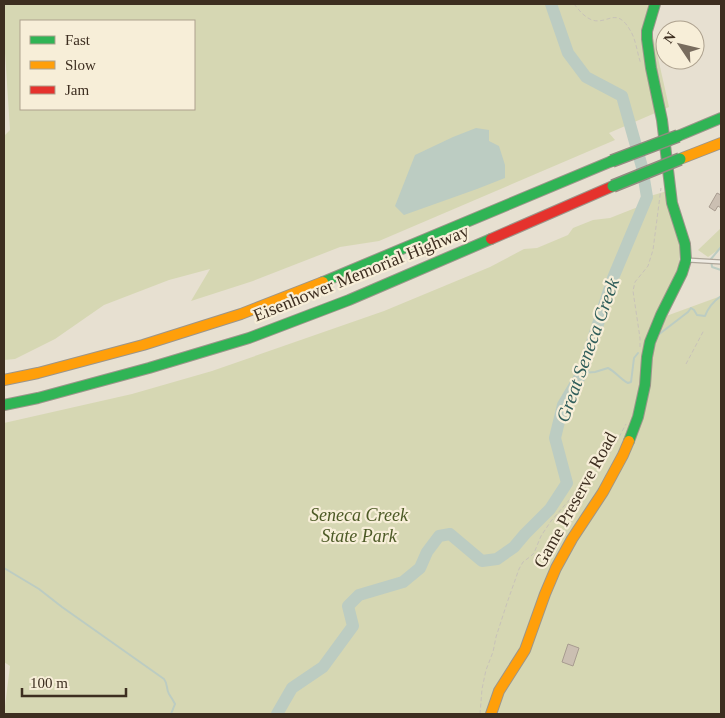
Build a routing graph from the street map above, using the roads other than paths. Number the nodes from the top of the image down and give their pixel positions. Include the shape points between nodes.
1 (655, 4) edge
2 (721, 118) edge
3 (721, 143) edge
4 (686, 260) junction
5 (721, 262) edge
6 (4, 380) edge
7 (4, 405) edge
8 (491, 714) edge

1 - 4 main road via 647,39 662,120 672,203 685,244
2 - 6 main road, bridge via 241,314 142,345
3 - 7 main road, Eisenhower Memorial Highway, bridge via 349,300 249,338 149,368
4 - 5 lane
4 - 8 main road, Game Preserve Road via 650,342 638,417 623,455 556,568 525,650 499,691

